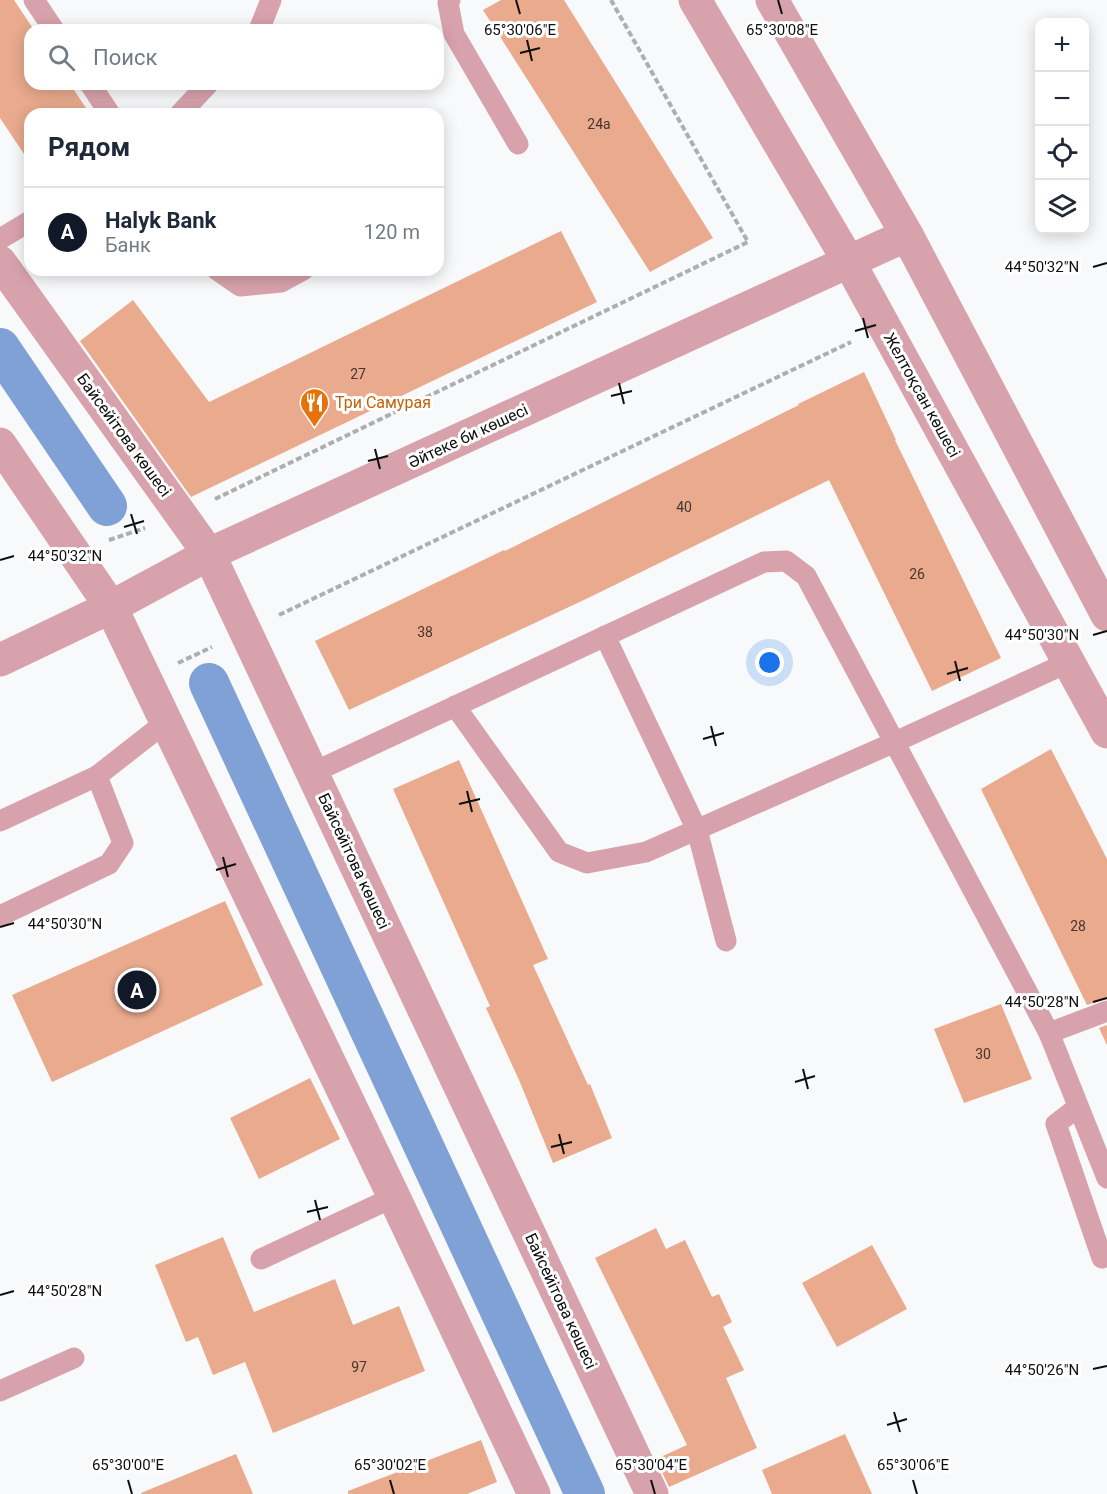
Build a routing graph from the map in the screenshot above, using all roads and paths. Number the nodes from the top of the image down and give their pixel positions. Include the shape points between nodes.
1 (34, 0) edge
2 (271, 0) edge
3 (450, 0) edge
4 (611, 0) edge
5 (695, 0) edge
6 (772, 0) edge
7 (50, 24) edge
8 (261, 24) edge
9 (94, 90) edge
10 (202, 90) edge
11 (106, 108) edge
12 (186, 108) edge
13 (518, 144) dead end
14 (24, 225) edge
15 (907, 235) junction
16 (0, 239) edge
17 (0, 262) edge
18 (849, 262) junction
19 (226, 276) edge
20 (292, 276) edge
21 (885, 328) junction
22 (0, 444) edge
23 (182, 515) junction
24 (73, 552) junction
25 (209, 554) junction
26 (111, 607) junction
27 (1107, 615) edge
28 (246, 631) junction
29 (605, 636) junction
30 (0, 660) edge
31 (1069, 662) junction
32 (145, 678) junction
33 (455, 706) junction
34 (166, 722) junction
35 (1107, 732) edge
36 (895, 742) junction
37 (312, 773) junction
38 (97, 776) junction
39 (0, 821) edge
40 (697, 830) junction
41 (0, 916) edge
42 (726, 941) dead end
43 (1107, 1011) edge
44 (1049, 1033) junction
45 (1078, 1107) junction
46 (1107, 1178) edge
47 (394, 1197) junction
48 (1101, 1258) dead end
49 (261, 1259) dead end
50 (74, 1358) dead end
51 (0, 1391) edge
52 (534, 1494) edge
53 (652, 1494) edge

1 - 7 lane
2 - 8 lane
3 - 13 lane via 454,34
4 - 23 path via 748,242
5 - 18 street, Желтоқсан көшесі
6 - 15 street
9 - 11 lane
10 - 12 lane
14 - 16 lane
15 - 18 street, Әйтеке би көшесі
15 - 27 street
17 - 23 street, Байсейітова көшесі
18 - 21 street, Желтоқсан көшесі
18 - 25 street, Әйтеке би көшесі
19 - 20 lane via 240,286 281,282
21 - 28 path
21 - 31 street, Желтоқсан көшесі
22 - 24 street
23 - 24 path
23 - 25 street, Байсейітова көшесі
24 - 26 street
25 - 26 street, Әйтеке би көшесі
25 - 28 street, Байсейітова көшесі
26 - 30 street, Әйтеке би көшесі
26 - 32 street
28 - 32 path
28 - 37 street, Байсейітова көшесі
29 - 33 lane
29 - 36 lane via 764,562 786,561 806,576
29 - 40 lane
31 - 35 street, Желтоқсан көшесі
31 - 36 lane
32 - 34 street
33 - 37 lane
33 - 40 lane via 559,852 587,863 646,852
34 - 38 lane
34 - 47 street
36 - 40 lane
36 - 44 lane
37 - 53 street, Байсейітова көшесі
38 - 39 lane
38 - 41 lane via 123,843 109,864
40 - 42 lane
43 - 44 lane
44 - 45 lane
45 - 46 lane
45 - 48 lane via 1056,1124
47 - 49 lane
47 - 52 street
50 - 51 lane

